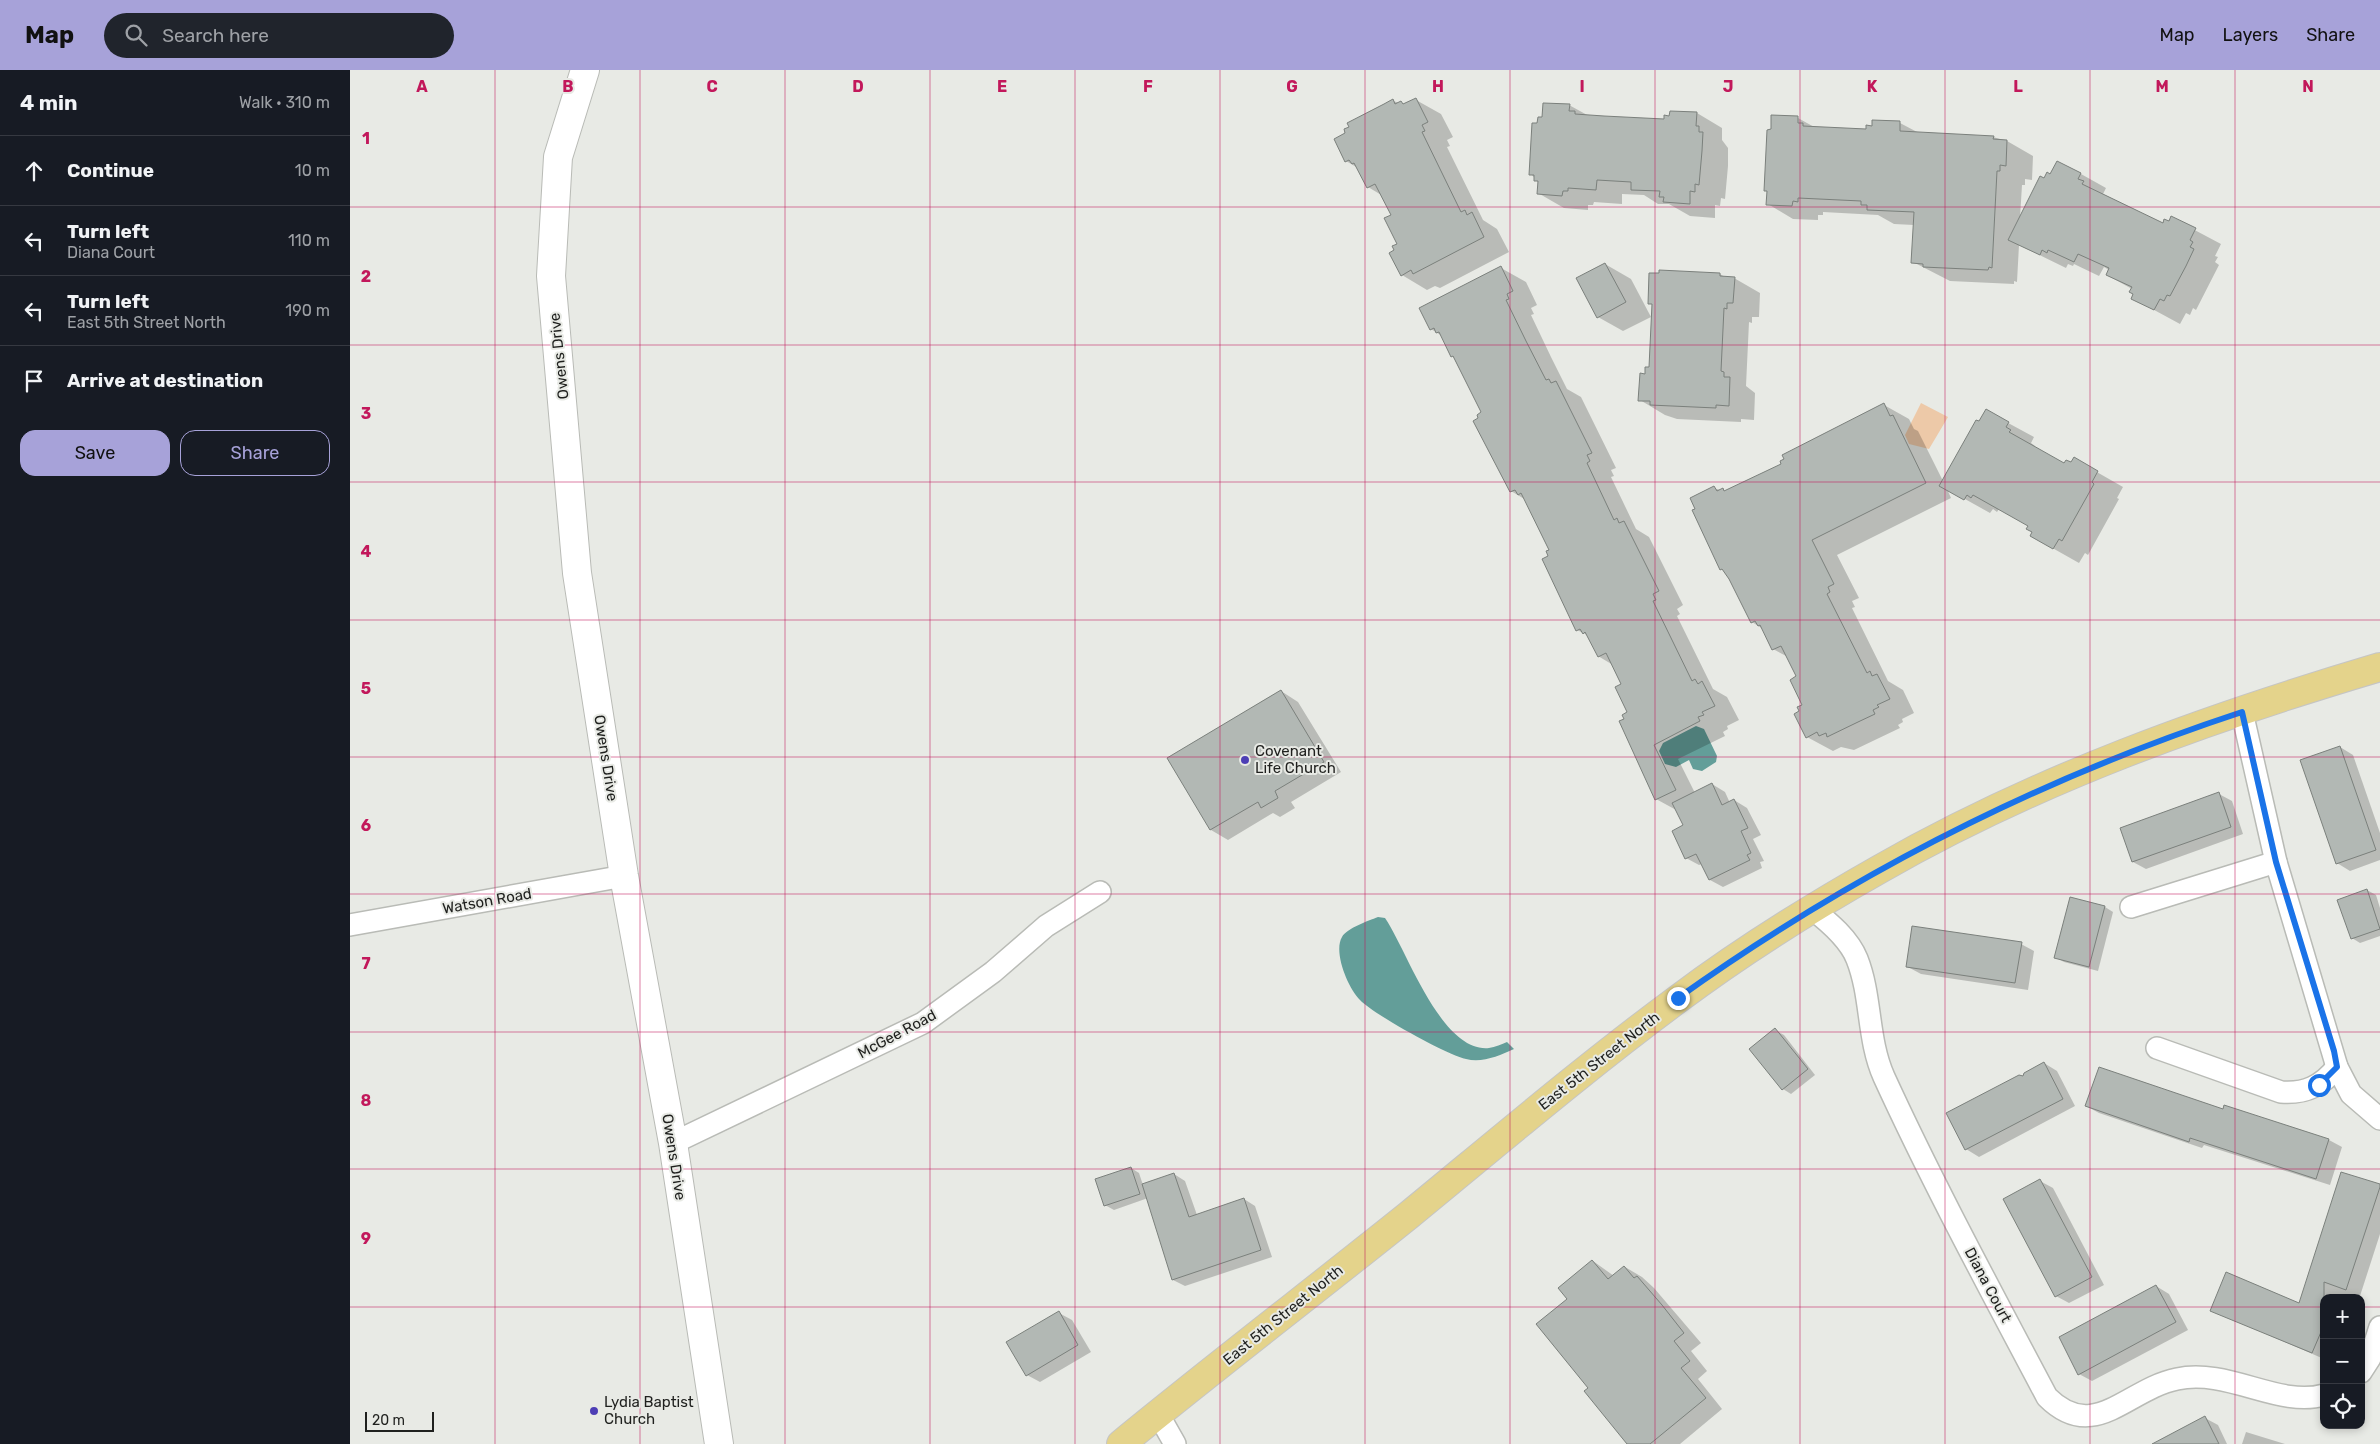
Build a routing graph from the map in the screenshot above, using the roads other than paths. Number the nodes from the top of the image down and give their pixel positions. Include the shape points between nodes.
1 (585, 70) edge
2 (2380, 667) edge
3 (2242, 712) junction
4 (2276, 862) junction
5 (624, 876) junction
6 (1100, 892) dead end
7 (2131, 907) dead end
8 (1812, 909) junction
9 (350, 925) edge
10 (2157, 1048) dead end
11 (2337, 1067) junction
12 (2380, 1119) edge
13 (673, 1143) junction
14 (2380, 1328) edge
15 (2365, 1366) edge
16 (2320, 1395) edge
17 (1158, 1414) junction
18 (719, 1444) edge
19 (1121, 1444) edge
20 (1175, 1444) edge

1 - 5 street, Owens Drive via 558,157 551,276 578,573
2 - 3 main road, East 5th Street North
3 - 4 street
3 - 8 main road, East 5th Street North via 2168,736 2022,796 1881,868
4 - 7 street
4 - 11 street
5 - 9 street, Watson Road
5 - 13 street, Owens Drive
6 - 13 street, McGee Road via 1046,926 993,972 924,1023
8 - 16 street, Diana Court via 1834,926 1856,957 1866,986 1873,1047 1883,1075 1958,1230 2047,1397 2058,1408 2081,1418 2094,1418 2160,1383 2199,1376 2220,1378 2299,1398
8 - 17 main road, East 5th Street North via 1710,975 1621,1042
10 - 11 street via 2281,1092 2294,1093 2319,1085
11 - 12 street via 2351,1094
13 - 18 street, Owens Drive
14 - 15 street
17 - 19 main road, East 5th Street North
17 - 20 street

